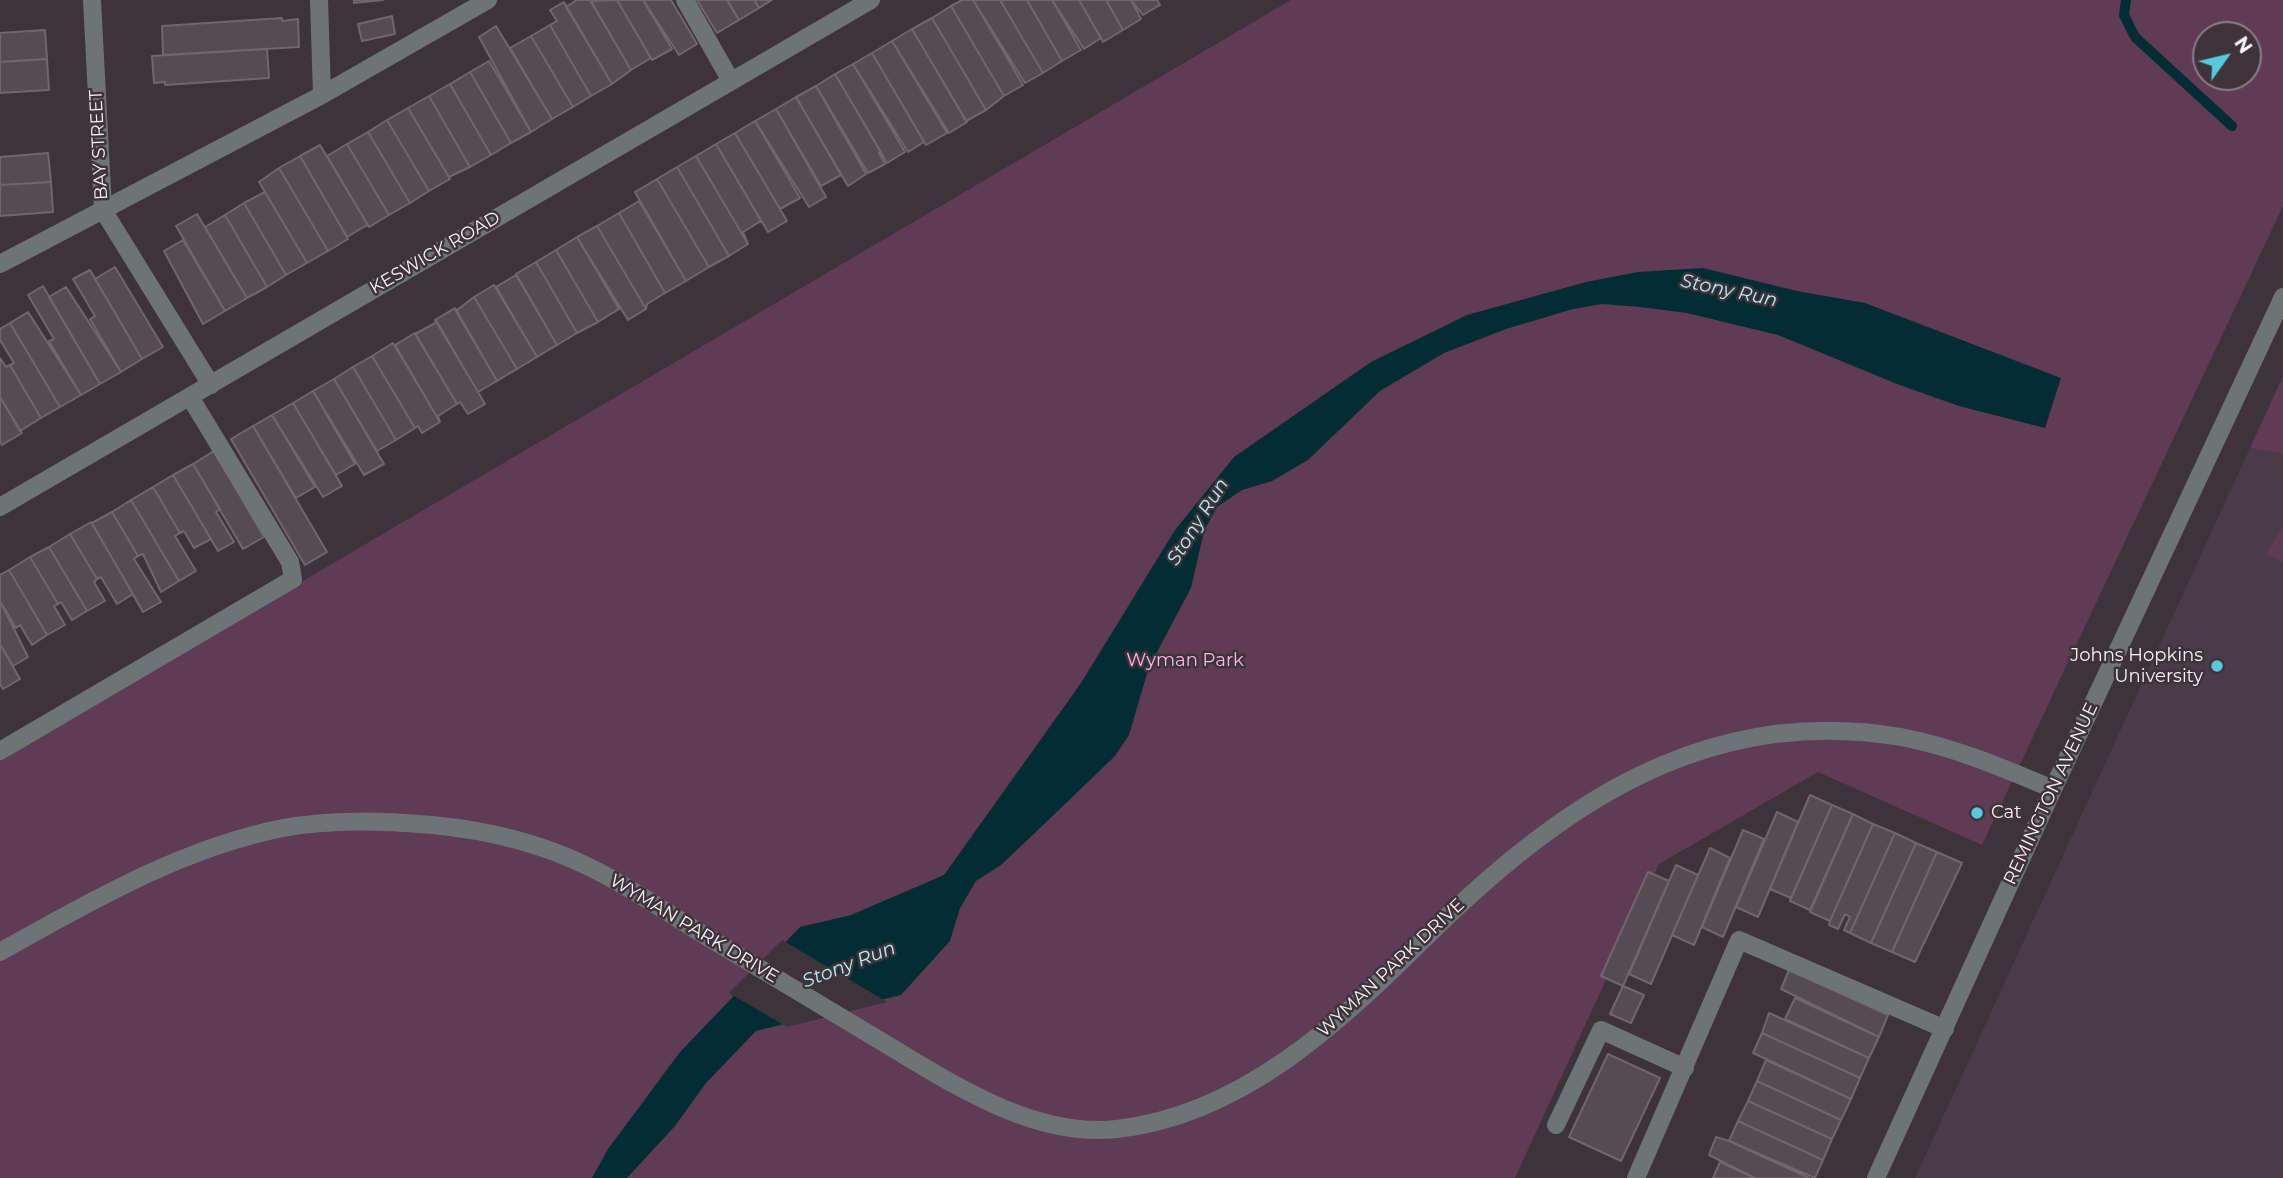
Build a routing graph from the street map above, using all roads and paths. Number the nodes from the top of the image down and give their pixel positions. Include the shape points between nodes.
1 (92, 0) edge
2 (319, 0) edge
3 (488, 0) edge
4 (685, 0) edge
5 (871, 0) edge
6 (731, 81) junction
7 (323, 95) junction
8 (103, 210) junction
9 (0, 264) edge
10 (2283, 297) edge
11 (211, 385) junction
12 (190, 397) junction
13 (0, 506) edge
14 (0, 751) edge
15 (2053, 789) junction
16 (0, 952) edge
17 (1945, 1029) junction
18 (1685, 1069) junction
19 (1556, 1125) dead end
20 (1636, 1178) edge
21 (1876, 1178) edge

1 - 8 street, BAY STREET
2 - 7 street
3 - 7 street
4 - 6 street
5 - 6 street, KESWICK ROAD
6 - 11 street, KESWICK ROAD
7 - 8 street
8 - 9 street
8 - 11 street, BAY STREET
10 - 15 street, REMINGTON AVENUE
11 - 12 street, KESWICK ROAD
12 - 13 street, KESWICK ROAD
12 - 14 street via 290,562 293,579
15 - 16 street, WYMAN PARK DRIVE via 1978,758 1902,737 1825,730 1774,734 1672,760 1612,788 1567,816 1481,885 1381,983 1322,1033 1247,1085 1216,1101 1116,1129 1088,1129 1021,1115 946,1080 585,864 490,834 396,822 317,824 248,837 113,890
15 - 17 street, REMINGTON AVENUE
17 - 18 street via 1740,940
17 - 21 street, REMINGTON AVENUE
18 - 19 street via 1601,1030
18 - 20 street

